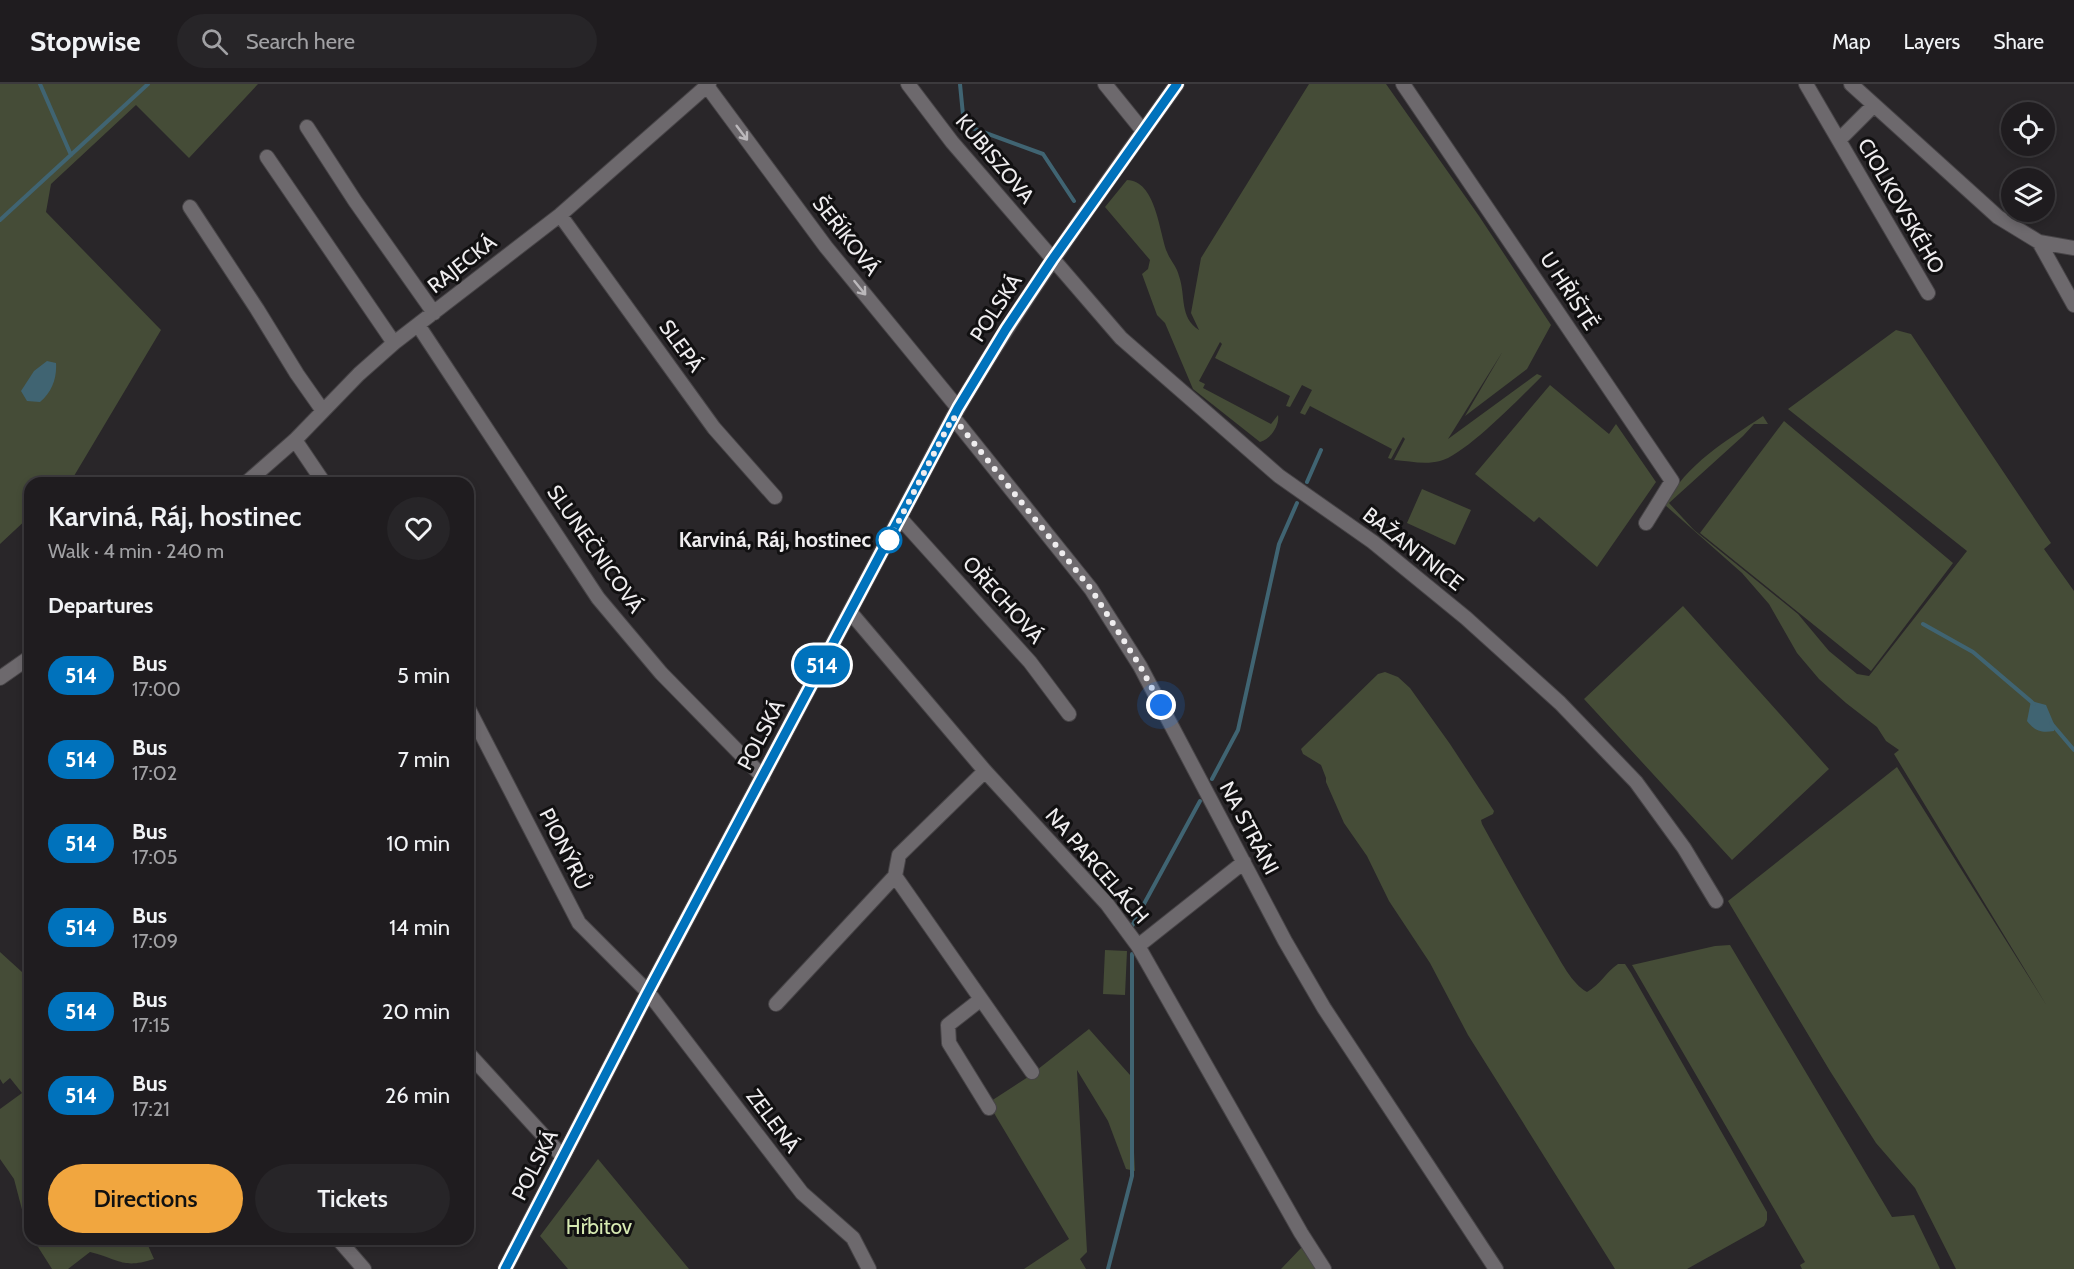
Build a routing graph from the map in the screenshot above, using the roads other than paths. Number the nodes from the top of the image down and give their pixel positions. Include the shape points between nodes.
1 (908, 84) edge
2 (1105, 84) edge
3 (1177, 84) edge
4 (1403, 84) edge
5 (1806, 84) edge
6 (1851, 84) edge
7 (708, 85) edge
8 (1874, 105) junction
9 (307, 127) dead end
10 (1143, 131) junction
11 (1839, 140) junction
12 (267, 157) dead end
13 (190, 207) dead end
14 (560, 215) junction
15 (2039, 242) junction
16 (2074, 248) edge
17 (1052, 260) junction
18 (1928, 293) dead end
19 (2074, 305) edge
20 (434, 313) junction
21 (418, 325) junction
22 (394, 343) junction
23 (323, 411) junction
24 (956, 412) junction
25 (295, 440) junction
26 (253, 477) edge
27 (320, 477) edge
28 (775, 497) dead end
29 (900, 518) junction
30 (1646, 523) dead end
31 (851, 613) junction
32 (24, 661) edge
33 (0, 678) edge
34 (1069, 714) dead end
35 (474, 720) edge
36 (985, 771) junction
37 (763, 777) junction
38 (1244, 862) junction
39 (895, 876) junction
40 (1716, 901) dead end
41 (1138, 946) junction
42 (648, 992) junction
43 (980, 1000) junction
44 (776, 1004) dead end
45 (474, 1060) edge
46 (1032, 1072) dead end
47 (989, 1108) dead end
48 (563, 1156) junction
49 (343, 1245) edge
50 (364, 1269) edge
51 (505, 1269) edge
52 (869, 1269) edge
53 (1324, 1269) edge
54 (1496, 1269) edge

1 - 17 street, KUBISZOVA
2 - 10 street
3 - 10 street, POLSKÁ
4 - 30 street, U HŘIŠTĚ via 1672,481
5 - 11 street, CIOLKOVSKÉHO
6 - 8 street, CIOLKOVSKÉHO
7 - 14 street, RAJECKÁ
7 -> 24 street, ŠEŘÍKOVÁ via 826,247
8 - 11 street, CIOLKOVSKÉHO
8 - 15 street, CIOLKOVSKÉHO via 1998,217
9 - 20 street
10 - 17 street, POLSKÁ
11 - 18 street, CIOLKOVSKÉHO
12 - 22 street
13 - 23 street
14 - 20 street, RAJECKÁ
14 - 28 street, SLEPÁ via 714,428
15 - 16 street, CIOLKOVSKÉHO
15 - 19 street
17 - 24 street, POLSKÁ
17 - 40 street, BAŽANTNICE via 1120,338 1279,476 1373,542 1536,680 1636,782 1684,848
20 - 21 street, RAJECKÁ
21 - 22 street, RAJECKÁ
21 - 37 street, SLUNEČNICOVÁ via 598,598 661,673
22 - 23 street, RAJECKÁ
23 - 25 street, RAJECKÁ
24 - 29 street, POLSKÁ
24 - 38 street, NA STRÁNI via 1091,589 1140,666
25 - 26 street, RAJECKÁ
25 - 27 street
29 - 31 street, POLSKÁ
29 - 34 street, OŘECHOVÁ via 1030,662
31 - 36 street, NA PARCELÁCH
31 - 37 street, POLSKÁ
32 - 33 street
35 - 42 street, PIONÝRŮ via 579,923
36 - 39 street via 899,855
36 - 41 street, NA PARCELÁCH via 1107,904
37 - 42 street, POLSKÁ
38 - 41 street
38 - 54 street, NA STRÁNI via 1324,1008
39 - 43 street
39 - 44 street
41 - 53 street, NA PARCELÁCH
42 - 48 street, POLSKÁ
42 - 52 street, ZELENÁ via 802,1193 853,1238
43 - 46 street
43 - 47 street via 948,1025 949,1043
45 - 48 street
48 - 51 street, POLSKÁ
49 - 50 street

